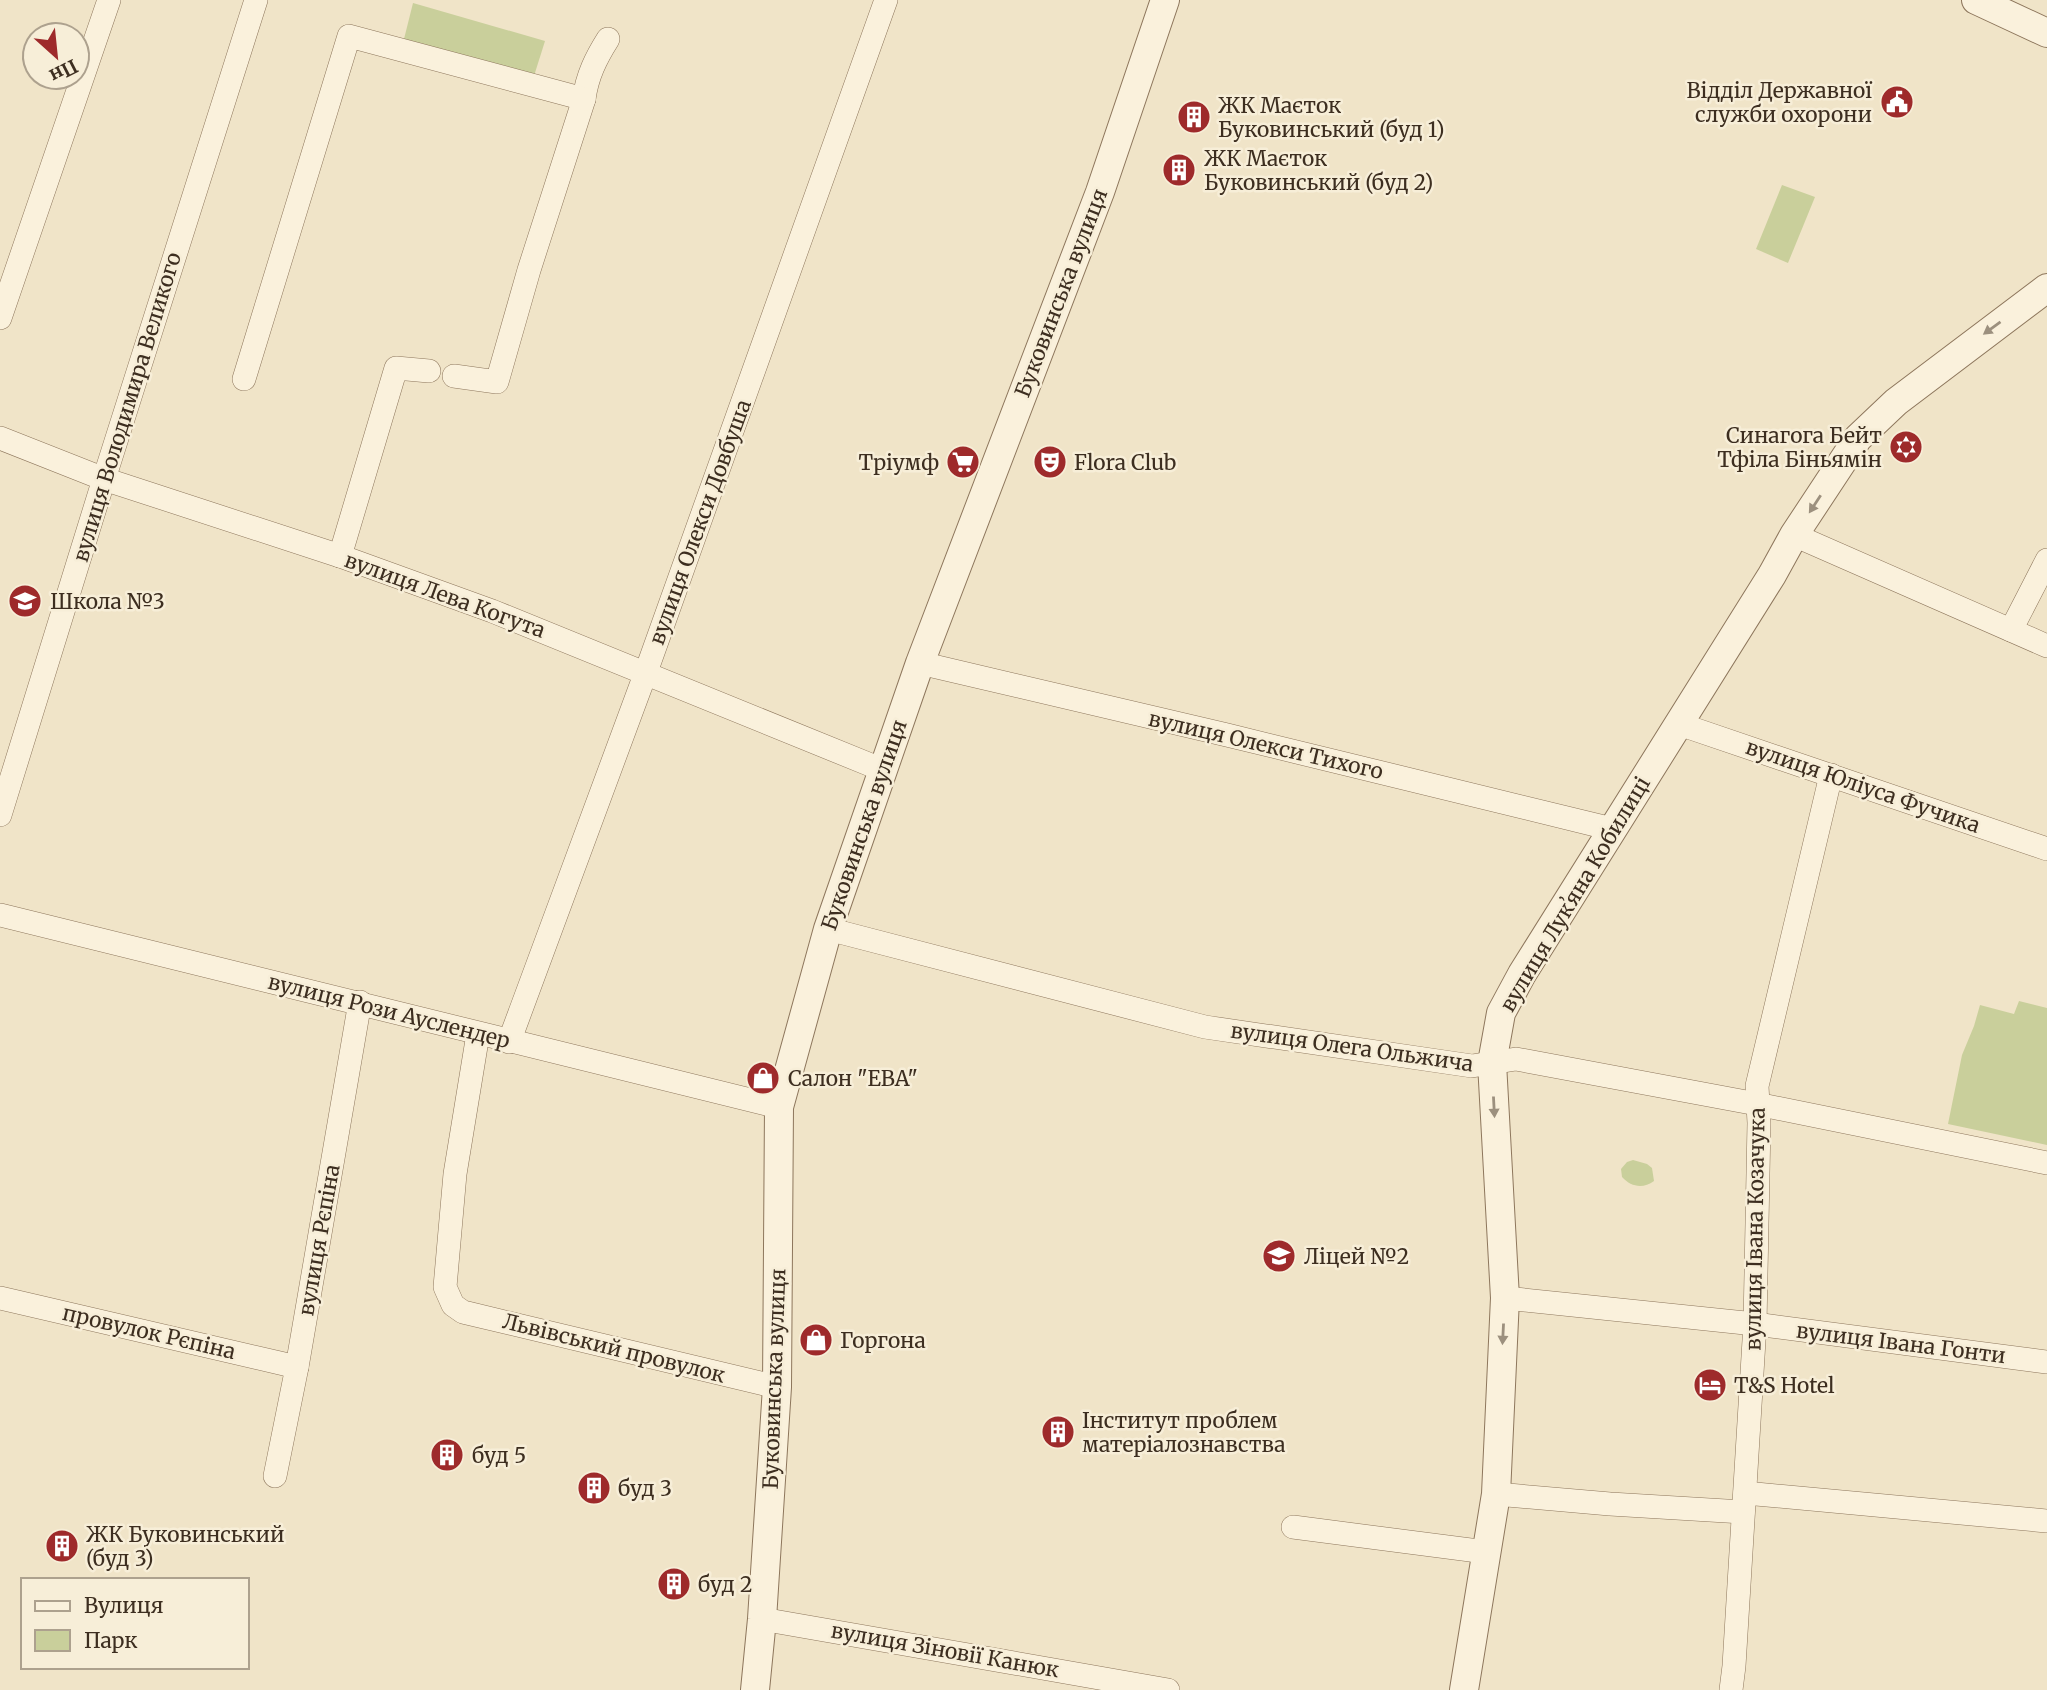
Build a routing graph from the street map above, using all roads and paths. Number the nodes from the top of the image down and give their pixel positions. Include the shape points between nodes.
1 (108, 0) edge
2 (256, 0) edge
3 (886, 0) edge
4 (1165, 0) edge
5 (1976, 0) edge
6 (2047, 33) edge
7 (608, 39) dead end
8 (584, 99) junction
9 (2047, 288) edge
10 (0, 318) edge
11 (429, 371) dead end
12 (454, 376) dead end
13 (244, 379) dead end
14 (0, 439) edge
15 (104, 479) junction
16 (1794, 535) junction
17 (340, 556) junction
18 (2047, 560) edge
19 (2011, 630) junction
20 (2047, 646) edge
21 (920, 663) junction
22 (646, 672) junction
23 (1679, 724) junction
24 (883, 770) junction
25 (1830, 775) junction
26 (0, 815) edge
27 (1612, 829) junction
28 (2047, 849) edge
29 (0, 915) edge
30 (828, 929) junction
31 (360, 1002) junction
32 (478, 1034) junction
33 (509, 1042) junction
34 (1492, 1063) junction
35 (1757, 1104) junction
36 (779, 1107) junction
37 (2047, 1163) edge
38 (0, 1298) edge
39 (1505, 1298) junction
40 (1755, 1324) junction
41 (2047, 1362) edge
42 (298, 1367) junction
43 (777, 1387) junction
44 (275, 1476) dead end
45 (1496, 1494) junction
46 (1744, 1502) junction
47 (2047, 1521) edge
48 (1293, 1527) dead end
49 (1486, 1552) junction
50 (762, 1619) junction
51 (755, 1690) edge
52 (1168, 1690) edge
53 (1464, 1690) edge
54 (1731, 1690) edge

1 - 10 street
2 - 15 street, вулиця Володимира Великого
3 - 22 street, вулиця Олекси Довбуша
4 - 21 street, Буковинська вулиця via 1100,192
5 - 6 street
7 - 8 street via 586,82
8 - 12 street via 497,382
8 - 13 street via 349,36
9 -> 16 street, вулиця Лукʼяна Кобилиці via 1920,382 1858,438
11 - 17 street via 396,368
14 - 15 street, вулиця Лева Когута
15 - 17 street, вулиця Лева Когута
15 - 26 street, вулиця Володимира Великого
16 - 19 street
16 - 23 street, вулиця Лукʼяна Кобилиці
17 - 22 street, вулиця Лева Когута
18 - 19 street
19 - 20 street
21 - 24 street, Буковинська вулиця
21 - 27 street, вулиця Олекси Тихого
22 - 24 street, вулиця Лева Когута
22 - 33 street, вулиця Олекси Довбуша
23 - 25 street, вулиця Юліуса Фучика
23 - 27 street, вулиця Лукʼяна Кобилиці
24 - 30 street, Буковинська вулиця
25 - 28 street, вулиця Юліуса Фучика
25 - 35 street, вулиця Івана Козачука via 1757,1086
27 - 34 street, вулиця Лукʼяна Кобилиці via 1501,1013
29 - 31 street, вулиця Рози Ауслендер
30 - 34 street, вулиця Олега Ольжича via 1205,1027 1472,1066
30 - 36 street, Буковинська вулиця
31 - 32 street, вулиця Рози Ауслендер
31 - 42 street, вулиця Рєпіна
32 - 33 street, вулиця Рози Ауслендер
32 - 43 street, Львівський провулок via 455,1174 445,1287 453,1305
33 - 36 street, вулиця Рози Ауслендер
34 - 35 street, вулиця Олега Ольжича via 1516,1059
34 -> 39 street, вулиця Лукʼяна Кобилиці
35 - 37 street, вулиця Олега Ольжича
35 - 40 street, вулиця Івана Козачука
36 - 43 street, Буковинська вулиця
38 - 42 street, провулок Рєпіна
39 - 40 street, вулиця Івана Гонти
39 -> 45 street, вулиця Лукʼяна Кобилиці
40 - 41 street, вулиця Івана Гонти
40 - 46 street, вулиця Івана Козачука
42 - 44 street, вулиця Рєпіна
43 - 50 street, Буковинська вулиця
45 - 46 street via 1610,1504
45 - 49 street, вулиця Лукʼяна Кобилиці
46 - 47 street
46 - 54 street, вулиця Івана Козачука
48 - 49 street
49 - 53 street, вулиця Лукʼяна Кобилиці
50 - 51 street, Буковинська вулиця
50 - 52 street, вулиця Зіновії Канюк

